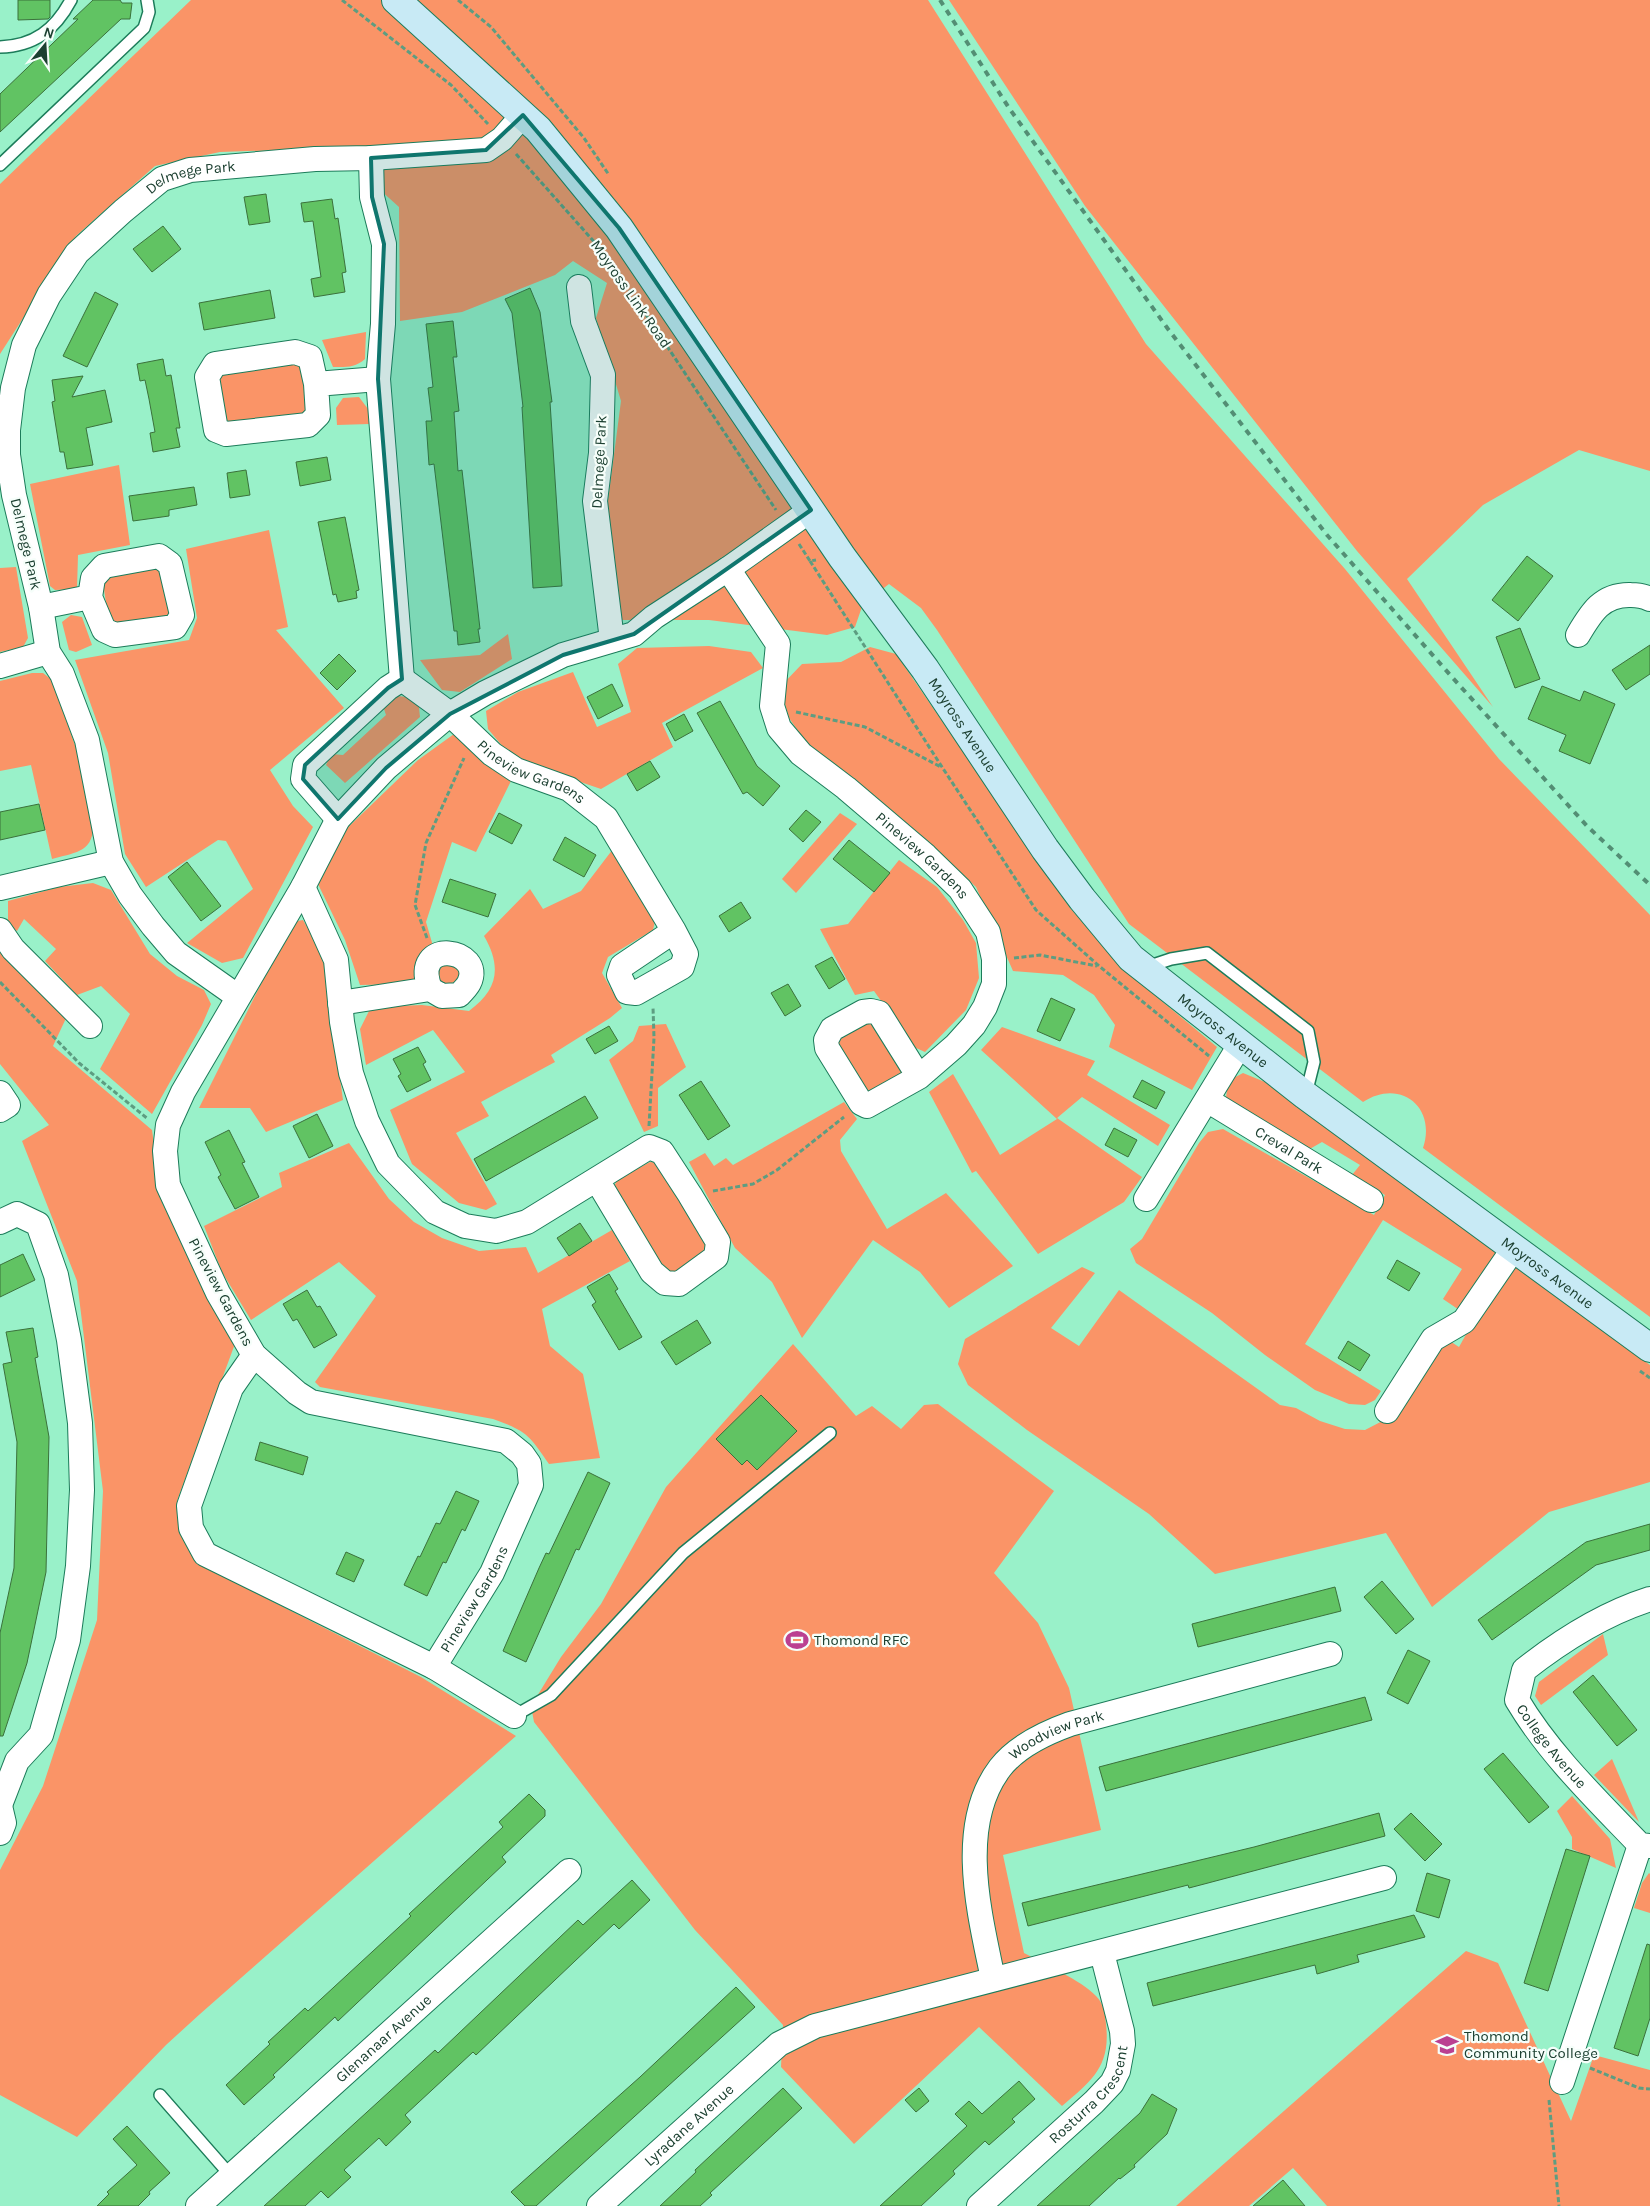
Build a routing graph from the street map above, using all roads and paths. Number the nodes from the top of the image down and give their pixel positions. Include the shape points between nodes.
1 (70, 0) edge
2 (148, 0) edge
3 (342, 0) edge
4 (396, 0) edge
5 (0, 48) edge
6 (523, 115) junction
7 (502, 139) junction
8 (371, 158) junction
9 (0, 165) edge
10 (609, 260) dead end
11 (614, 268) dead end
12 (579, 287) dead end
13 (378, 379) junction
14 (316, 384) junction
15 (4, 456) edge
16 (811, 510) junction
17 (787, 526) junction
18 (842, 557) junction
19 (810, 561) junction
20 (728, 569) junction
21 (90, 597) dead end
22 (1650, 599) edge
23 (41, 606) junction
24 (890, 621) joint
25 (1578, 635) dead end
26 (612, 640) junction
27 (48, 652) junction
28 (0, 666) edge
29 (402, 679) junction
30 (772, 706) junction
31 (450, 714) junction
32 (475, 738) junction
33 (942, 767) junction
34 (338, 819) junction
35 (111, 862) junction
36 (303, 886) junction
37 (0, 888) edge
38 (0, 930) edge
39 (674, 931) junction
40 (440, 954) junction
41 (994, 959) junction
42 (1099, 966) junction
43 (1144, 968) junction
44 (0, 982) edge
45 (651, 984) junction
46 (430, 989) junction
47 (237, 996) junction
48 (340, 1003) junction
49 (90, 1026) dead end
50 (1240, 1045) junction
51 (1225, 1069) junction
52 (919, 1077) junction
53 (1305, 1096) junction
54 (1207, 1100) junction
55 (861, 1103) junction
56 (168, 1125) junction
57 (649, 1146) junction
58 (597, 1180) junction
59 (690, 1195) junction
60 (1146, 1199) dead end
61 (1372, 1200) dead end
62 (0, 1222) edge
63 (1514, 1248) junction
64 (1650, 1348) edge
65 (254, 1355) junction
66 (1387, 1411) dead end
67 (830, 1433) dead end
68 (1650, 1599) edge
69 (1330, 1654) dead end
70 (434, 1668) junction
71 (514, 1716) joint
72 (0, 1806) edge
73 (0, 1833) edge
74 (1645, 1846) edge
75 (569, 1871) dead end
76 (1384, 1878) dead end
77 (1102, 1952) junction
78 (993, 1979) junction
79 (1556, 2087) joint
80 (160, 2095) dead end
81 (231, 2176) junction
82 (198, 2206) edge
83 (599, 2206) edge
84 (979, 2206) edge
85 (1559, 2206) edge

1 - 5 lane via 65,11 44,34 18,46
2 - 9 lane via 149,12 144,28
3 - 7 path, Moyross Link Road via 450,85
4 - 6 street, Moyross Link Road
6 - 7 street
6 - 16 street, Moyross Link Road via 619,228
7 - 8 street, Delmege Park via 486,150
7 - 10 path, Moyross Link Road via 541,179
8 - 13 street via 372,197 384,244 383,324
8 - 15 street, Delmege Park via 315,159 190,170 162,179 122,211 76,253 49,295 24,345 13,388
11 - 17 path, Moyross Link Road
12 - 26 street, Delmege Park via 583,322 603,375 601,453 595,501
13 - 14 street
13 - 29 street
14 - 14 street via 318,415 308,425 226,434 216,430 207,377 215,364 295,352 310,357
15 - 23 street, Delmege Park
16 - 17 street
16 - 18 street, Moyross Link Road
17 - 19 path, Moyross Link Road
17 - 20 street
18 - 19 path
18 - 24 street, Moyross Link Road
19 - 33 path, Moyross Link Road
20 - 26 street, Pineview Gardens via 654,617 634,634
20 - 30 street, Pineview Gardens via 778,644
21 - 23 street
22 - 25 street via 1628,595 1614,596 1601,602
23 - 27 street, Delmege Park
24 - 43 street, Moyross Avenue via 1045,849 1094,914 1131,958
26 - 31 street, Pineview Gardens via 563,655
27 - 28 street
27 - 35 street, Delmege Park via 62,674 87,740
29 - 31 street
29 - 34 street via 388,688 305,765 303,778
30 - 33 path via 865,727
30 - 41 street, Pineview Gardens via 779,728 802,754 926,856 960,889 988,932
31 - 32 street, Pineview Gardens
31 - 34 street, Pineview Gardens via 386,768
32 - 39 street, Pineview Gardens via 516,770 569,788 606,818
32 - 40 path via 426,844 415,905 426,935
33 - 42 path, Moyross Link Road via 1036,910
34 - 36 street, Pineview Gardens
35 - 37 street
35 - 47 street, Delmege Park via 130,895 176,953
36 - 47 street, Pineview Gardens
36 - 48 street via 336,960
38 - 49 street via 13,950
39 - 45 street, Pineview Gardens via 686,954 682,967
39 - 45 street, Pineview Gardens via 622,966 619,975 627,992 636,993
40 - 46 street via 429,962 425,977
40 - 46 street via 453,953 462,957 470,969 470,982 459,995 442,996
41 - 42 path via 1040,955
41 - 52 street, Pineview Gardens via 994,984 986,1007 956,1045
42 - 51 path, Moyross Link Road
43 - 50 street, Moyross Avenue
43 - 53 lane via 1171,959 1207,953 1308,1031 1314,1062
44 - 56 path via 79,1063 150,1121
45 - 57 path via 654,1038
46 - 48 street
47 - 56 street, Pineview Gardens via 182,1092
48 - 58 street via 351,1073 367,1121 388,1164 435,1212 465,1226 496,1231 527,1222
50 - 51 street
50 - 53 street, Moyross Avenue
51 - 54 street
52 - 55 street, Pineview Gardens via 867,1106
52 - 55 street via 879,1013 863,1012 832,1029 826,1040 827,1048
53 - 63 street, Moyross Avenue
54 - 60 street
54 - 61 street, Creval Park
55 - 59 path via 777,1170 753,1184
56 - 65 street, Pineview Gardens via 165,1151 168,1185 218,1292
57 - 58 street
57 - 59 street via 662,1152
58 - 59 street via 652,1272 664,1284 679,1284 716,1257 718,1242
62 - 72 street via 17,1214 38,1224 56,1275 80,1423 82,1490 78,1566 68,1640 42,1735 17,1761
63 - 64 street, Moyross Avenue
63 - 66 street via 1464,1321 1433,1339
65 - 70 street via 231,1388 189,1506 192,1528 206,1554
65 - 70 street, Pineview Gardens via 311,1402 506,1441 522,1454 528,1464 531,1485 492,1573
67 - 71 lane via 683,1553 551,1695
68 - 74 street, College Avenue via 1622,1608 1557,1644 1524,1670 1517,1700 1530,1721 1585,1787
69 - 78 street, Woodview Park via 1070,1724 1046,1733 1012,1756 992,1781 978,1817 974,1871
70 - 71 street
72 - 73 street via 4,1823
74 - 79 street
75 - 81 street, Glenanaar Avenue
76 - 77 street
77 - 78 street
77 - 84 street, Rosturra Crescent via 1122,2030 1118,2071 1094,2102
78 - 83 street, Lyradane Avenue via 815,2026 779,2044
79 - 85 path via 1549,2100
80 - 81 lane
81 - 82 street, Glenanaar Avenue

